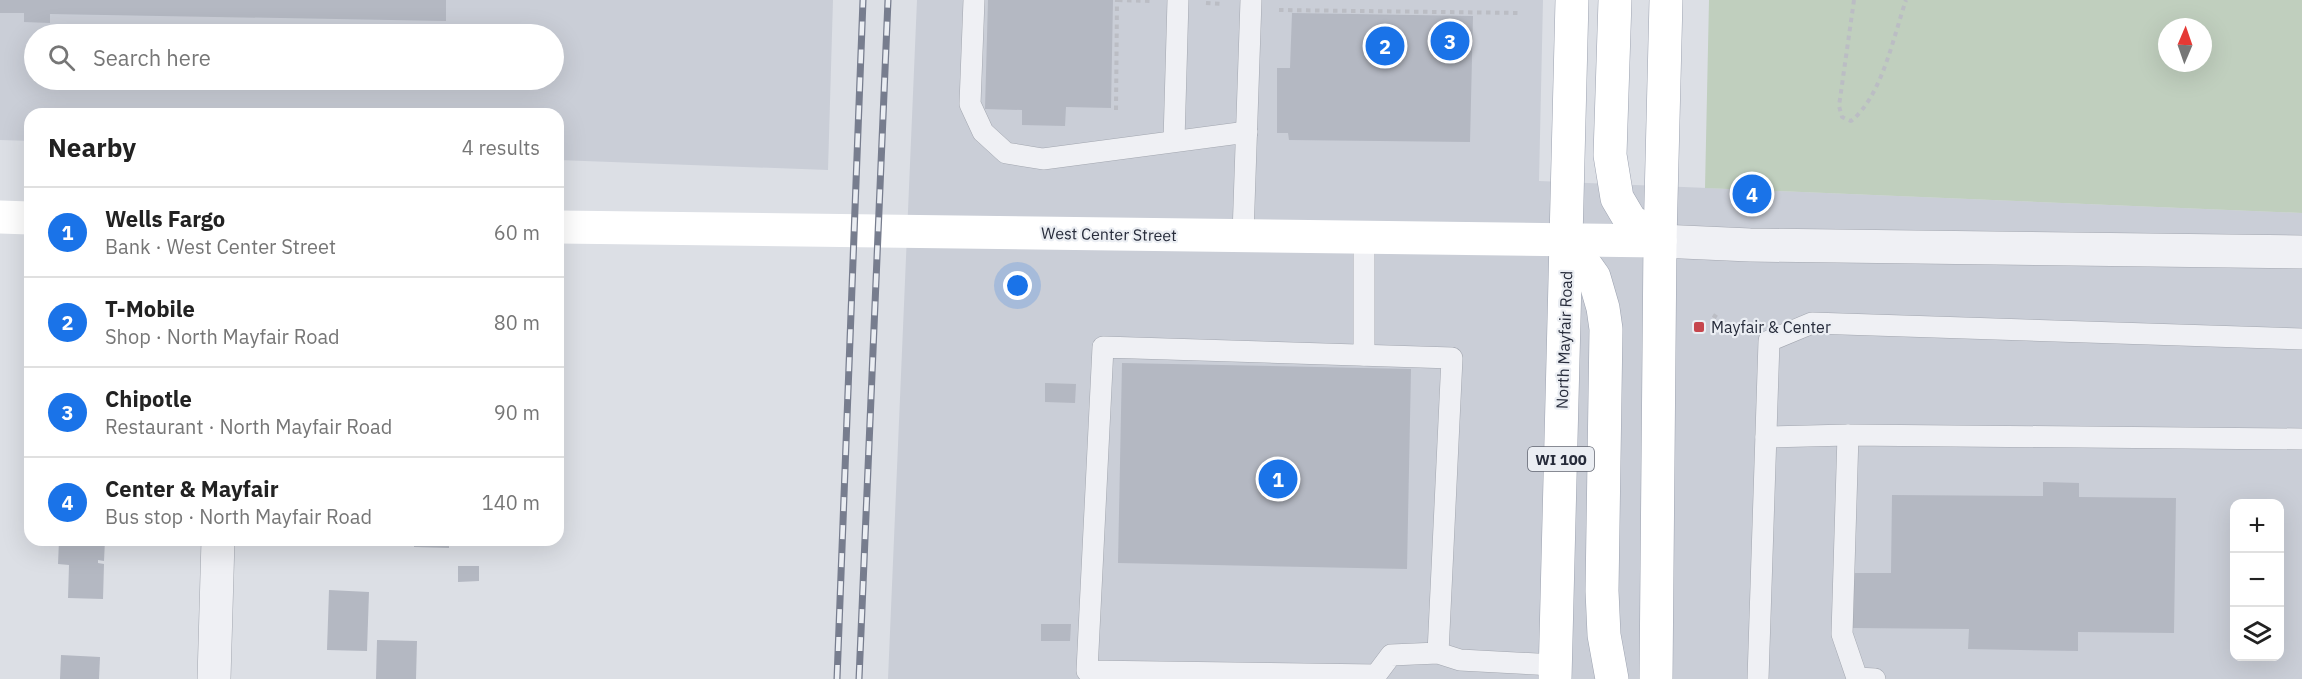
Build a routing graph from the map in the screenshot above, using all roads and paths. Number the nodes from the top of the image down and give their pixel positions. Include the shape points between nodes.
1 (974, 0) edge
2 (1118, 0) edge
3 (1178, 0) edge
4 (1251, 0) edge
5 (1572, 0) edge
6 (1615, 0) edge
7 (1666, 0) edge
8 (1854, 0) edge
9 (1906, 0) edge
10 (1152, 1) edge
11 (1201, 3) dead end
12 (1230, 4) dead end
13 (1521, 14) dead end
14 (1276, 20) dead end
15 (1116, 110) dead end
16 (1247, 132) junction
17 (1174, 141) junction
18 (0, 217) edge
19 (24, 218) edge
20 (564, 227) edge
21 (1243, 235) junction
22 (1364, 237) junction
23 (1567, 239) junction
24 (1660, 242) junction
25 (2302, 252) edge
26 (2302, 339) edge
27 (1364, 355) junction
28 (1848, 435) junction
29 (1766, 437) junction
30 (2302, 439) edge
31 (218, 546) edge
32 (1438, 653) junction
33 (1560, 674) edge
34 (214, 679) edge
35 (1612, 679) edge
36 (1656, 679) edge
37 (1758, 679) edge
38 (1875, 679) edge

1 - 17 lane via 970,104 983,132 1006,153 1043,159
2 - 10 path
2 - 15 path
3 - 17 lane
4 - 16 lane
5 - 23 main road, North Mayfair Road / WI 100
6 - 24 main road via 1610,156 1617,198 1630,220
7 - 24 main road
8 - 9 path via 1839,106 1842,117 1851,121 1874,94
11 - 12 path
13 - 14 path via 1276,10
16 - 17 lane
16 - 21 lane
18 - 19 main road
20 - 21 main road, West Center Street
21 - 22 main road, West Center Street
22 - 23 main road, West Center Street
22 - 27 lane
23 - 24 main road, West Center Street
23 - 33 main road, North Mayfair Road / WI 100 via 1557,594
23 - 35 main road via 1594,277 1606,329 1602,591
24 - 25 street
24 - 36 main road
26 - 29 lane via 1812,323 1769,342
27 - 32 lane via 1452,358
27 - 32 lane via 1103,347 1087,671 1376,675 1391,655
28 - 29 lane
28 - 30 lane
28 - 38 lane via 1842,634 1857,678
29 - 37 lane
31 - 34 street
32 - 33 lane via 1460,660

